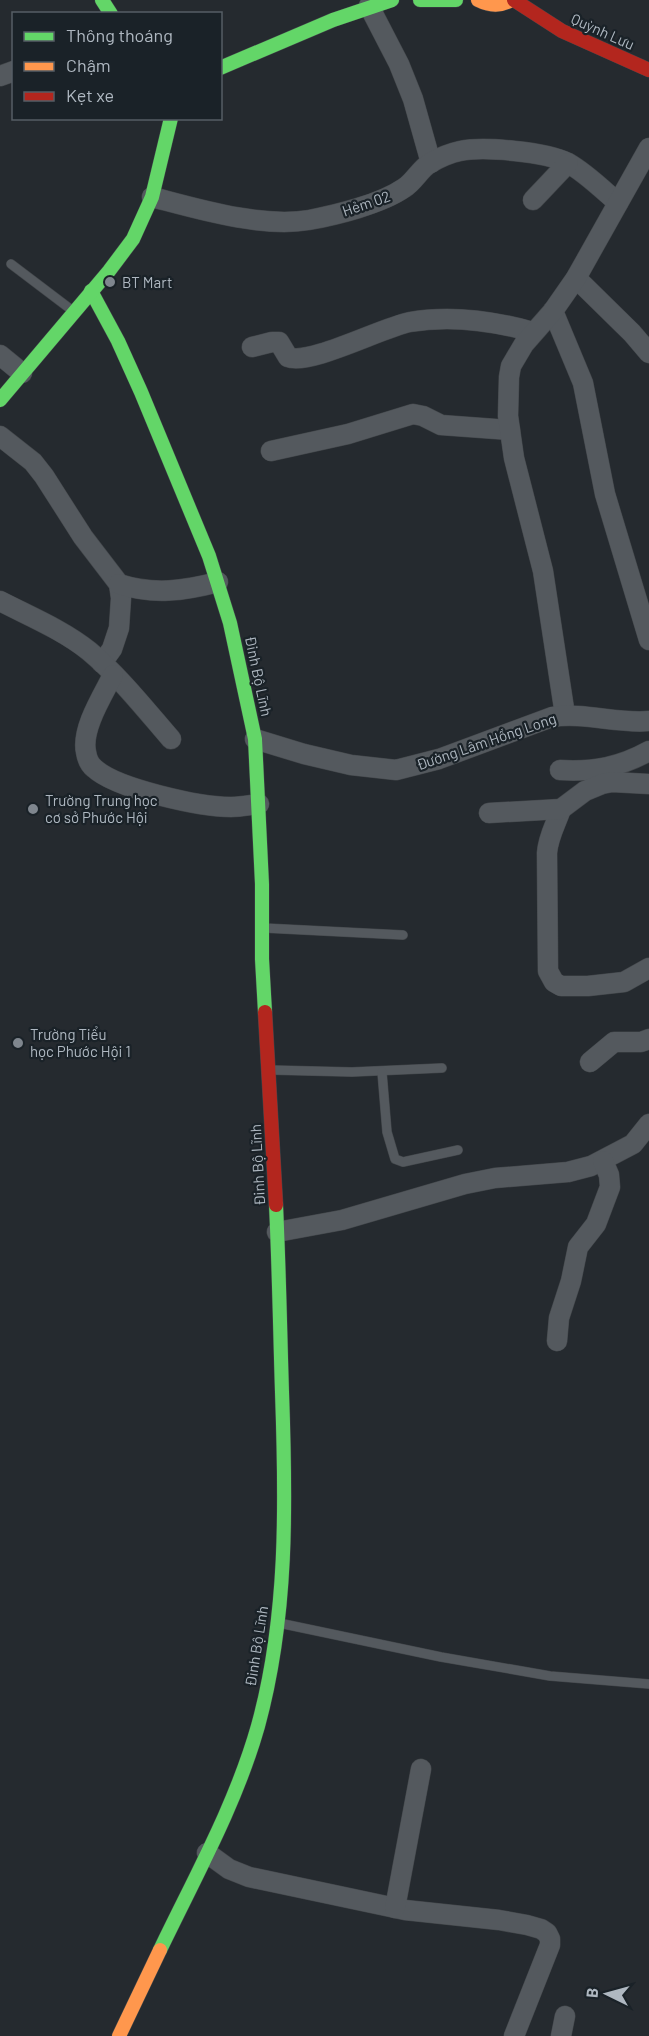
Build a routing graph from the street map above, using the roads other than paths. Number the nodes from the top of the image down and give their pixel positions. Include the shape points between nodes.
1 (393, 0) edge
2 (420, 0) edge
3 (456, 0) edge
4 (478, 0) edge
5 (513, 0) edge
6 (369, 6) junction
7 (222, 67) edge
8 (649, 70) edge
9 (171, 120) edge
10 (649, 148) edge
11 (431, 163) junction
12 (568, 163) junction
13 (152, 196) junction
14 (533, 200) dead end
15 (618, 203) junction
16 (11, 264) dead end
17 (576, 278) junction
18 (91, 291) junction
19 (73, 311) junction
20 (553, 311) junction
21 (533, 332) junction
22 (252, 347) dead end
23 (649, 353) edge
24 (0, 355) edge
25 (22, 373) junction
26 (0, 400) edge
27 (510, 430) junction
28 (0, 436) edge
29 (271, 451) dead end
30 (218, 582) junction
31 (119, 584) junction
32 (0, 601) edge
33 (649, 640) edge
34 (107, 669) junction
35 (565, 715) junction
36 (649, 721) edge
37 (171, 739) dead end
38 (255, 739) junction
39 (649, 751) edge
40 (560, 770) dead end
41 (649, 784) edge
42 (259, 804) junction
43 (561, 809) junction
44 (489, 813) dead end
45 (261, 928) junction
46 (403, 934) dead end
47 (649, 968) edge
48 (649, 1039) edge
49 (590, 1062) dead end
50 (441, 1068) dead end
51 (268, 1070) junction
52 (382, 1072) junction
53 (649, 1124) edge
54 (458, 1150) dead end
55 (603, 1161) junction
56 (277, 1232) junction
57 (557, 1341) dead end
58 (277, 1622) junction
59 (649, 1684) edge
60 (421, 1769) dead end
61 (207, 1853) junction
62 (395, 1908) junction
63 (565, 2016) dead end
64 (118, 2036) edge
65 (514, 2036) edge
66 (561, 2036) edge

1 - 6 street
2 - 3 street
4 - 5 street via 491,6
5 - 8 street, Quỳnh Lưu via 566,33
6 - 7 street
6 - 11 street via 399,63
9 - 13 street
10 - 15 street
11 - 12 street, Hẻm 02 via 459,152 480,150 528,153
11 - 13 street, Hẻm 02 via 393,194 355,209 308,220 252,220
12 - 14 street
12 - 15 street
13 - 18 street via 133,238
15 - 17 street
16 - 19 lane
17 - 20 street
17 - 23 street
18 - 19 street
18 - 30 street, Đinh Bộ Lĩnh via 141,392
19 - 25 street
20 - 21 street
20 - 33 street via 583,383 605,495
21 - 22 street via 490,322 428,321 397,326 295,359 288,357 279,342
21 - 27 street via 517,355 509,377
24 - 25 street
25 - 26 street
27 - 29 street via 441,424 413,414
27 - 35 street via 543,571
28 - 31 street via 45,476 83,537
30 - 31 street via 166,591
30 - 38 street, Đinh Bộ Lĩnh
31 - 34 street via 119,627
32 - 34 street via 88,650
34 - 37 street
34 - 42 street via 86,738 85,750 93,767 114,780 189,802 229,807
35 - 36 street, Đường Lâm Hồng Long
35 - 38 street, Đường Lâm Hồng Long via 396,770 351,765
38 - 42 street, Đinh Bộ Lĩnh
39 - 40 street via 601,770
41 - 43 street via 602,783
42 - 45 street, Đinh Bộ Lĩnh
43 - 44 street
43 - 47 street via 547,853 550,978 561,986 612,984
45 - 46 lane
45 - 51 street, Đinh Bộ Lĩnh
48 - 49 street via 614,1042
50 - 52 lane
51 - 52 lane
51 - 56 street, Đinh Bộ Lĩnh
52 - 54 lane via 387,1131 395,1159 403,1162
53 - 55 street via 633,1144
55 - 56 street via 568,1172 465,1184 342,1220
55 - 57 street via 610,1187 596,1224 578,1247 559,1318
56 - 58 street, Đinh Bộ Lĩnh via 285,1521
58 - 59 lane via 441,1658 539,1674
58 - 61 street, Đinh Bộ Lĩnh via 258,1725
60 - 62 street
61 - 62 street via 249,1877
61 - 64 street, Đinh Bộ Lĩnh
62 - 65 street via 500,1920 547,1933 550,1945
63 - 66 street

